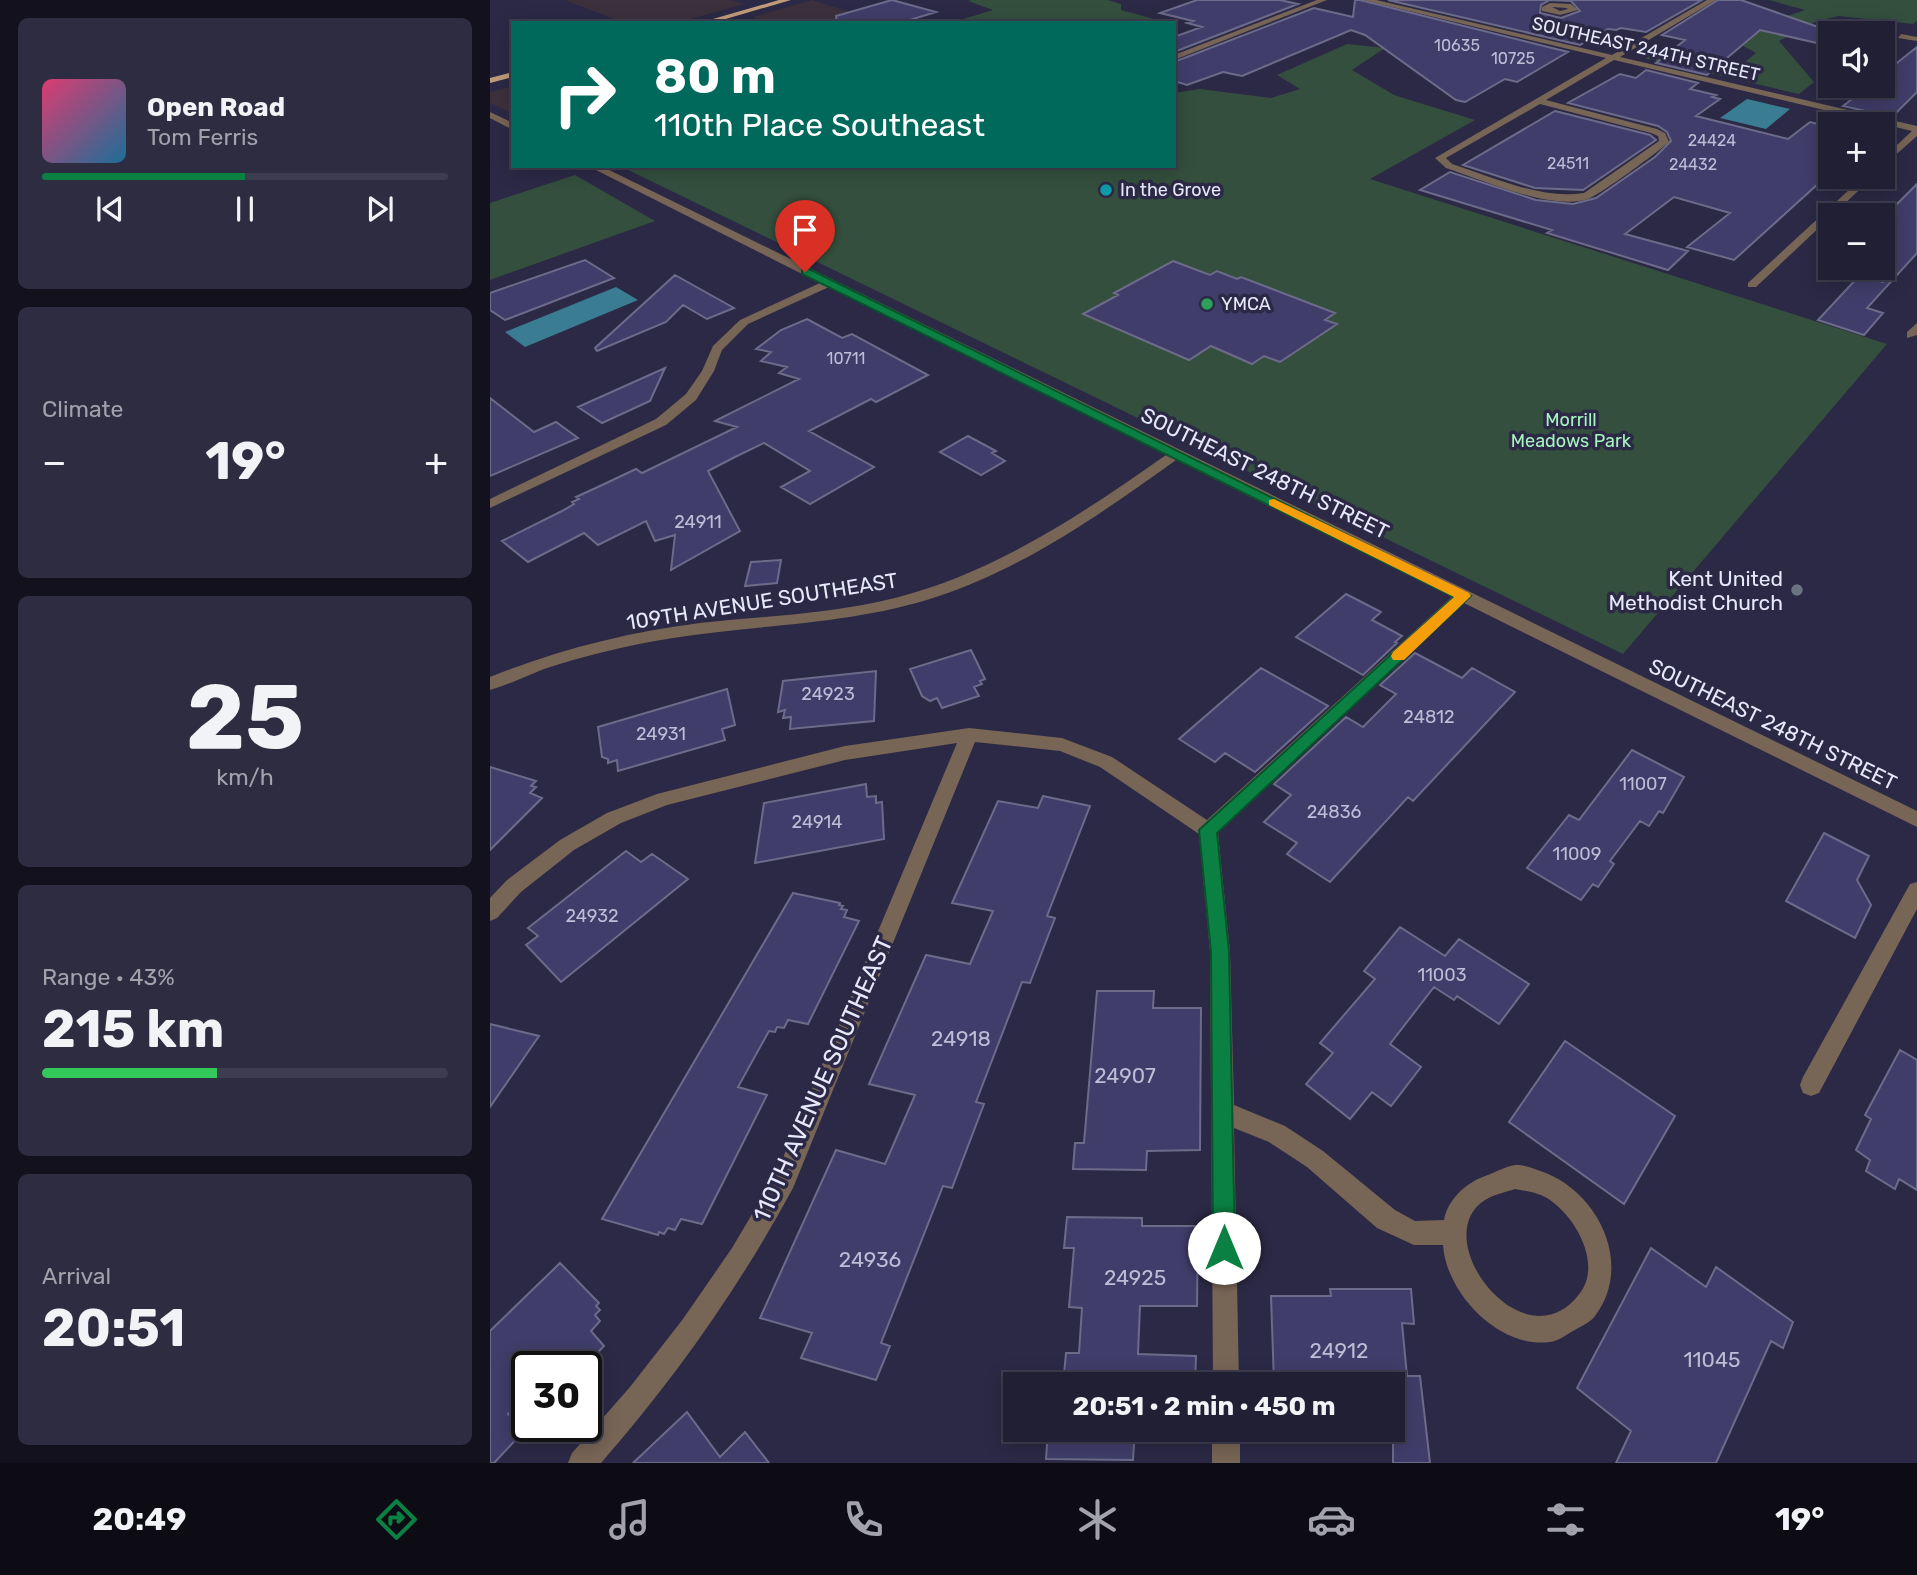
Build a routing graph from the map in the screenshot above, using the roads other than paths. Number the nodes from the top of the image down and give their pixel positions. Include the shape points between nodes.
1 (787, 0) edge
2 (1323, 0) edge
3 (1367, 0) edge
4 (1397, 0) edge
5 (1712, 0) edge
6 (1387, 5) junction
7 (710, 21) edge
8 (1900, 36) dead end
9 (1917, 39) edge
10 (1176, 57) edge
11 (1614, 58) junction
12 (511, 76) edge
13 (490, 81) edge
14 (1539, 102) junction
15 (490, 116) edge
16 (511, 126) edge
17 (1917, 130) edge
18 (1895, 151) edge
19 (597, 168) edge
20 (1855, 189) edge
21 (829, 283) junction
22 (1752, 285) dead end
23 (1176, 454) junction
24 (490, 504) edge
25 (1464, 596) junction
26 (490, 684) edge
27 (969, 735) junction
28 (1917, 820) edge
29 (1208, 830) junction
30 (1917, 890) edge
31 (490, 912) edge
32 (1811, 1085) dead end
33 (1223, 1112) junction
34 (1454, 1232) junction
35 (1226, 1372) edge
36 (1226, 1442) edge
37 (582, 1463) edge
38 (1226, 1463) edge

1 - 7 main road
2 - 10 street
3 - 6 street, SOUTHEAST 244TH STREET
4 - 6 street
5 - 11 street
6 - 11 street, SOUTHEAST 244TH STREET
8 - 9 street
11 - 14 street
11 - 17 street, SOUTHEAST 244TH STREET
12 - 13 main road
14 - 14 street via 1662,135 1664,142 1587,195 1567,200 1459,169 1440,158
15 - 16 street
17 - 18 street
19 - 21 street, SOUTHEAST 248TH STREET
20 - 22 street
21 - 23 street, SOUTHEAST 248TH STREET
21 - 24 street via 744,322 717,349 691,397 662,422
23 - 25 street, SOUTHEAST 248TH STREET
23 - 26 street, 109TH AVENUE SOUTHEAST via 1024,554 952,587 892,605 642,639
25 - 28 street, SOUTHEAST 248TH STREET
25 - 29 street
27 - 29 street via 1062,745 1106,762
27 - 31 street via 845,753 664,799 614,818 567,845 514,886
27 - 37 street, 110TH AVENUE SOUTHEAST via 785,1180 720,1291 677,1352
29 - 33 street via 1220,952
30 - 32 street
33 - 34 street via 1277,1133 1386,1219 1414,1233
33 - 35 street
34 - 34 street via 1455,1256 1465,1281 1481,1302 1503,1319 1527,1328 1551,1328 1573,1321 1589,1306 1598,1284 1600,1261 1594,1236 1561,1194 1539,1182 1515,1177 1492,1180 1473,1191 1460,1209
36 - 38 street

